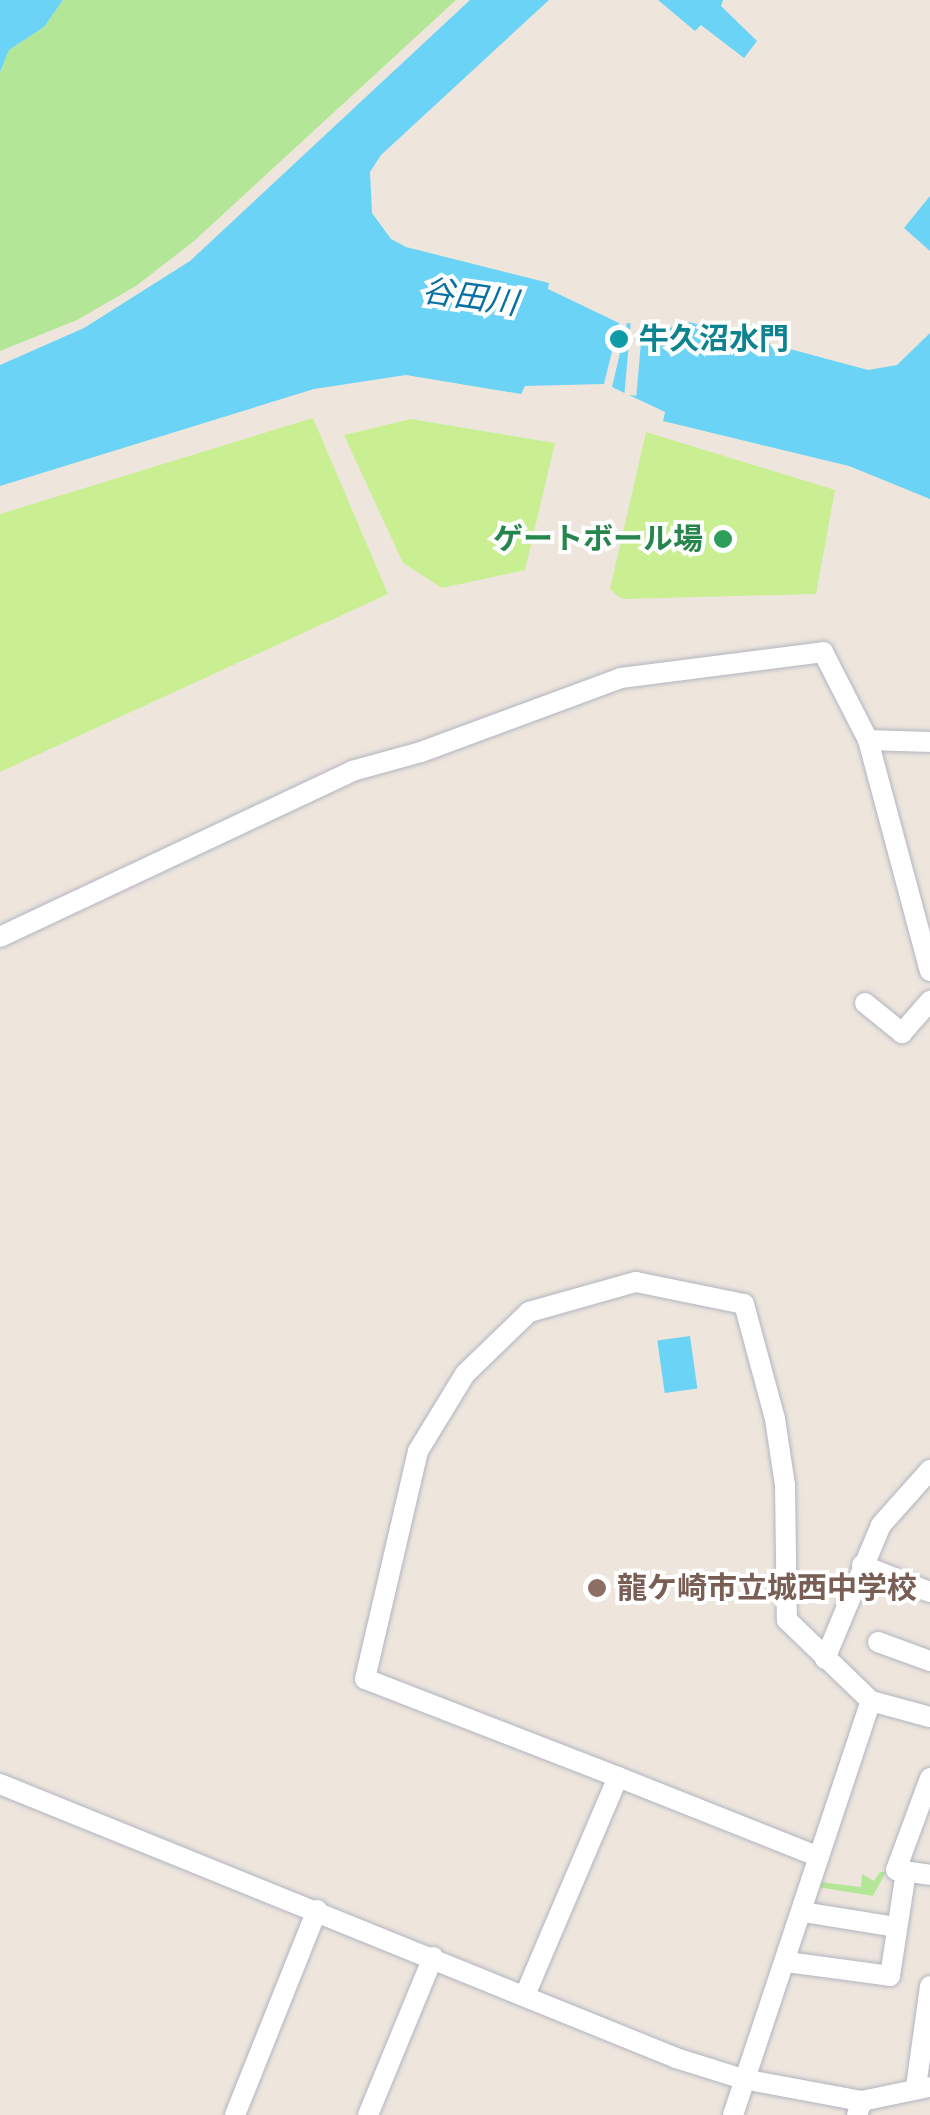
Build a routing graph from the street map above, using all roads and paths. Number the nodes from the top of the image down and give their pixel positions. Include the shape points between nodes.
1 (868, 740) junction
2 (930, 742) edge
3 (0, 938) edge
4 (930, 971) edge
5 (930, 1001) edge
6 (866, 1003) dead end
7 (930, 1470) edge
8 (862, 1565) junction
9 (930, 1592) edge
10 (878, 1642) dead end
11 (929, 1657) edge
12 (825, 1659) junction
13 (871, 1701) junction
14 (930, 1717) edge
15 (618, 1776) junction
16 (930, 1778) edge
17 (0, 1784) edge
18 (820, 1856) junction
19 (906, 1871) junction
20 (930, 1875) edge
21 (318, 1910) junction
22 (802, 1912) junction
23 (897, 1928) junction
24 (433, 1957) junction
25 (787, 1962) junction
26 (930, 1986) edge
27 (525, 1995) junction
28 (744, 2079) junction
29 (923, 2087) edge
30 (859, 2108) edge
31 (235, 2115) edge
32 (368, 2115) edge
33 (733, 2115) edge

1 - 2 street
1 - 3 street via 823,652 621,678 352,771
1 - 4 street
5 - 6 street via 902,1033
7 - 8 street via 891,1508
8 - 9 street
8 - 12 street
10 - 11 street
12 - 13 street
12 - 15 street via 786,1616 785,1485 776,1419 744,1304 642,1281 529,1312 466,1374 418,1451 365,1679
13 - 14 street
13 - 18 street
15 - 18 street
15 - 27 street
16 - 19 street via 899,1852 896,1870
17 - 21 street
18 - 22 street
19 - 20 street
19 - 23 street
21 - 24 street
21 - 31 street
22 - 23 street
22 - 25 street
23 - 25 street via 890,1976
24 - 27 street
24 - 32 street
25 - 28 street
26 - 29 street
27 - 28 street
28 - 30 street
28 - 33 street
29 - 30 street

